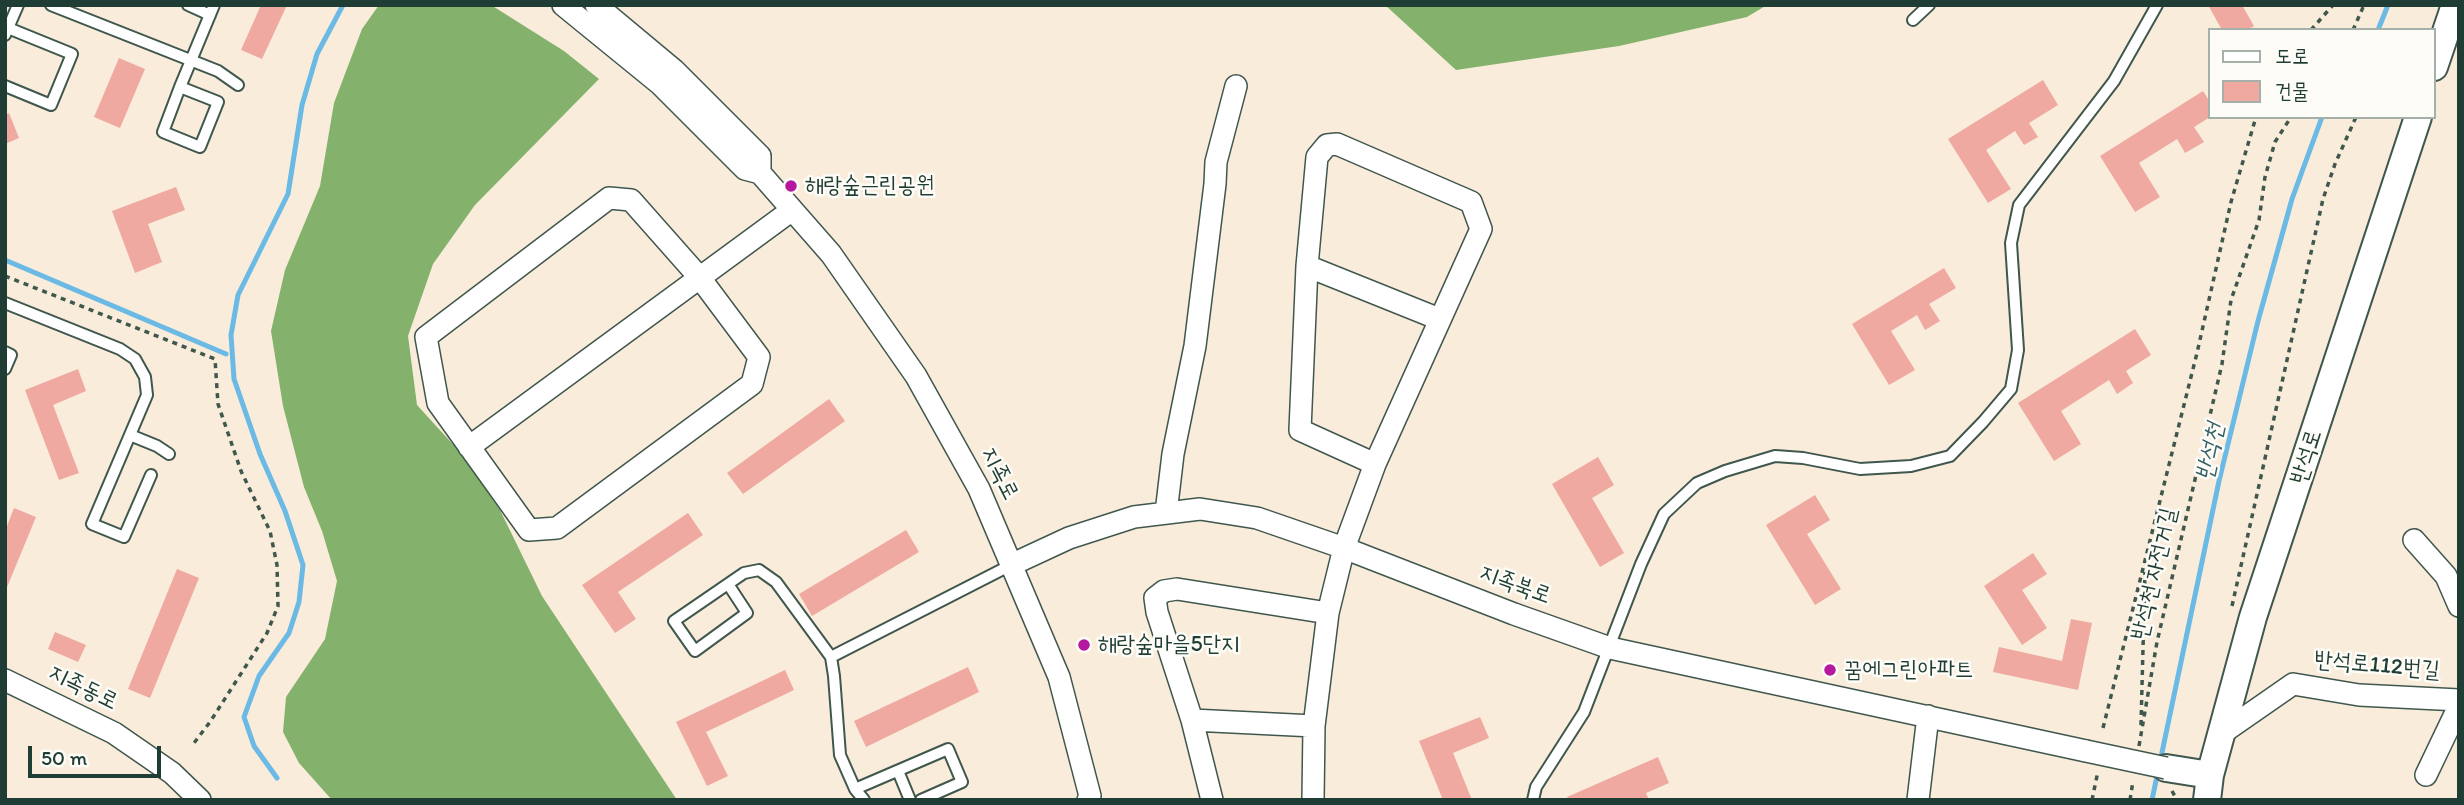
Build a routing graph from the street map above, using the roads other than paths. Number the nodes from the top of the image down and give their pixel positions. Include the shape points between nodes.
1 (18, 5) edge
2 (188, 5) edge
3 (563, 5) edge
4 (596, 5) edge
5 (1929, 5) edge
6 (2157, 5) edge
7 (2455, 5) edge
8 (59, 7) edge
9 (212, 10) edge
10 (1913, 20) dead end
11 (7, 31) edge
12 (2436, 61) edge
13 (191, 62) junction
14 (238, 85) dead end
15 (5, 86) edge
16 (1236, 86) dead end
17 (180, 87) junction
18 (2417, 119) edge
19 (760, 173) junction
20 (792, 210) junction
21 (1307, 266) junction
22 (700, 278) junction
23 (5, 303) edge
24 (1439, 319) junction
25 (5, 352) edge
26 (5, 369) edge
27 (130, 435) junction
28 (469, 447) junction
29 (169, 454) dead end
30 (1375, 464) junction
31 (151, 475) dead end
32 (1166, 513) junction
33 (2414, 540) dead end
34 (1344, 548) junction
35 (1013, 564) junction
36 (727, 584) junction
37 (2459, 606) edge
38 (1328, 614) junction
39 (1610, 648) junction
40 (831, 657) junction
41 (5, 680) edge
42 (2459, 700) edge
43 (2459, 706) edge
44 (1928, 716) junction
45 (1192, 720) junction
46 (1314, 726) junction
47 (2221, 734) junction
48 (2166, 768) joint
49 (898, 771) junction
50 (2426, 775) dead end
51 (2208, 787) edge
52 (856, 789) junction
53 (1091, 799) edge
54 (200, 800) edge
55 (864, 800) edge
56 (910, 800) edge
57 (922, 800) edge
58 (1212, 800) edge
59 (1313, 800) edge
60 (1532, 800) edge
61 (1918, 800) edge

1 - 11 lane
2 - 9 lane
3 - 19 street, 지족로 via 660,84 745,169
4 - 19 street, 지족로 via 674,70 760,156
5 - 10 lane
6 - 39 lane via 2114,80 2018,205 2011,243 2018,349 2011,389 1983,422 1950,456 1911,466 1860,469 1774,456 1697,484 1664,514
7 - 12 street
8 - 13 lane
9 - 13 lane
11 - 15 lane via 72,54 51,106
13 - 14 lane via 218,71
13 - 17 lane
16 - 32 street via 1216,162 1195,346
17 - 17 lane via 163,132 200,147 218,102
18 - 47 street, 반석로 via 2253,617
19 - 20 street, 지족로
20 - 22 street
20 - 35 street, 지족로 via 831,254 916,376 979,488
21 - 24 street
21 - 24 street via 1317,157 1327,145 1337,144 1471,202 1481,229
21 - 30 street via 1300,430
22 - 28 street
22 - 28 street via 631,200 609,198 426,337 438,402
22 - 28 street via 759,357 752,384 557,528 529,530
23 - 27 lane via 135,359 145,377 147,395
24 - 30 street
25 - 26 lane via 11,355
27 - 29 lane
27 - 31 lane via 92,524 124,537
30 - 34 street
32 - 34 street, 지족북로 via 1200,509 1257,518
32 - 35 street, 지족북로 via 1134,517 1069,538
33 - 37 street via 2446,576
34 - 38 street
34 - 39 street, 지족북로
35 - 40 lane
35 - 53 street, 지족로 via 1059,677
36 - 36 lane via 674,621 695,651 747,613
36 - 40 lane via 759,570 776,582
38 - 45 street via 1177,589 1155,598
38 - 46 street
39 - 44 street, 지족북로
39 - 60 lane via 1584,712 1536,786
40 - 52 lane via 840,755
41 - 54 street, 지족동로 via 114,733 172,773
42 - 47 street, 반석로112번길 via 2359,695 2294,684
43 - 50 street, 반석로112번길
44 - 48 street, 지족북로, bridge
44 - 61 street
45 - 46 street
45 - 58 street
46 - 59 street
47 - 51 street, 반석로
48 - 51 street
49 - 52 lane
49 - 56 lane
49 - 57 lane via 948,749 962,782
52 - 55 lane

